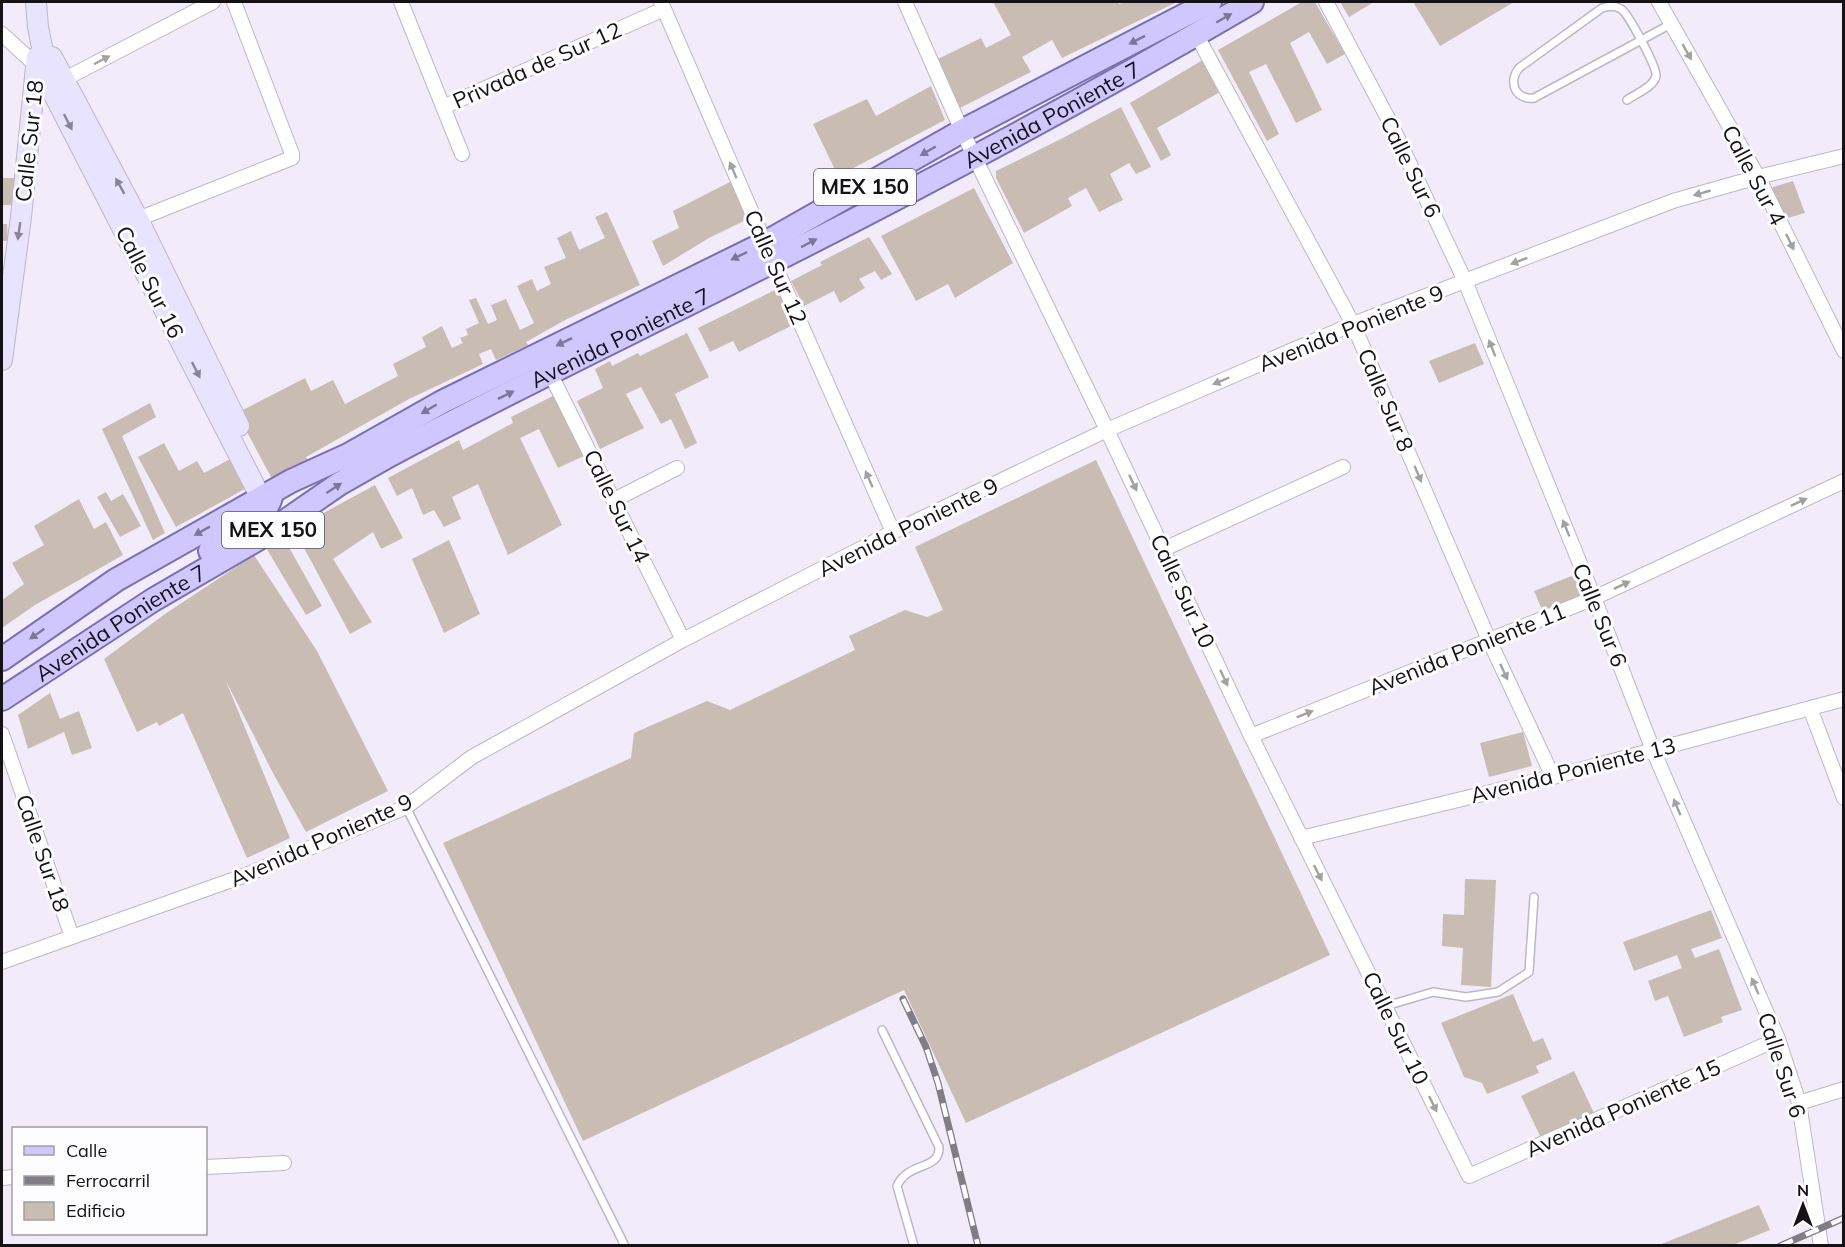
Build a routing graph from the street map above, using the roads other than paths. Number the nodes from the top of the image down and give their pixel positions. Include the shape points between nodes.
1 (36, 2) edge
2 (213, 2) edge
3 (234, 2) edge
4 (400, 2) edge
5 (905, 2) edge
6 (1210, 2) edge
7 (1252, 2) edge
8 (1326, 2) edge
9 (1659, 2) edge
10 (663, 5) edge
11 (1190, 16) edge
12 (1671, 24) junction
13 (38, 27) junction
14 (2, 34) edge
15 (1641, 41) junction
16 (37, 66) junction
17 (56, 83) junction
18 (1627, 100) dead end
19 (443, 107) junction
20 (962, 131) junction
21 (462, 154) dead end
22 (975, 156) junction
23 (1844, 156) edge
24 (1758, 177) junction
25 (138, 219) junction
26 (769, 252) junction
27 (1465, 282) junction
28 (1353, 324) junction
29 (1844, 351) edge
30 (2, 360) edge
31 (550, 373) junction
32 (1107, 430) junction
33 (1343, 467) dead end
34 (677, 468) dead end
35 (1844, 481) edge
36 (614, 500) junction
37 (269, 513) junction
38 (893, 532) junction
39 (1164, 549) junction
40 (1594, 598) junction
41 (683, 640) junction
42 (1489, 640) junction
43 (2, 659) edge
44 (2, 699) edge
45 (1844, 699) edge
46 (1810, 708) junction
47 (2, 734) edge
48 (1251, 736) junction
49 (1653, 750) junction
50 (1553, 777) junction
51 (1844, 798) edge
52 (406, 807) junction
53 (1301, 838) junction
54 (1534, 897) dead end
55 (72, 938) junction
56 (2, 962) edge
57 (1386, 1006) junction
58 (882, 1030) dead end
59 (1778, 1040) junction
60 (1844, 1089) edge
61 (1799, 1103) junction
62 (284, 1163) dead end
63 (207, 1167) edge
64 (1469, 1176) joint
65 (625, 1245) edge
66 (914, 1245) edge
67 (1821, 1245) edge

1 - 13 main road, Calle Sur 16
17 -> 2 street
3 - 25 street via 292,158
4 - 19 street
5 - 20 street, Calle Sur 10
6 - 11 main road, Avenida Poniente 7 / MEX 150
11 -> 7 main road, Avenida Poniente 7 / MEX 150
8 - 27 street, Calle Sur 6 via 1391,124
9 - 12 street, Calle Sur 4
10 - 19 street, Privada de Sur 12
26 -> 10 street, Calle Sur 12
11 -> 20 main road, Avenida Poniente 7 / MEX 150
11 - 22 main road, Avenida Poniente 7 / MEX 150
11 - 28 street, Calle Sur 8
12 - 15 lane
12 -> 24 street, Calle Sur 4
13 - 16 main road, Calle Sur 18
13 - 17 main road, Calle Sur 16
14 - 16 street, Calle Sur 18
15 - 15 lane via 1534,98 1521,97 1513,82 1519,68 1602,8 1613,5 1623,10
15 - 18 lane via 1656,76 1652,84
16 -> 30 main road, Calle Sur 18
25 -> 17 main road, Calle Sur 16
17 -> 37 main road, Calle Sur 16
19 - 21 street
20 - 22 street, Calle Sur 10
20 -> 26 main road, Avenida Poniente 7 / MEX 150
26 -> 22 main road, Avenida Poniente 7 / MEX 150
22 - 32 street, Calle Sur 10
23 - 24 street, Avenida Poniente 9
24 -> 27 street, Avenida Poniente 9 via 1673,201
24 -> 29 street, Calle Sur 4
25 - 37 main road, Calle Sur 16
26 - 31 main road, Avenida Poniente 7 / MEX 150
26 -> 37 main road, Avenida Poniente 7 / MEX 150 via 441,402 348,455 291,481
38 -> 26 street, Calle Sur 12
27 - 28 street, Avenida Poniente 9
40 -> 27 street, Calle Sur 6
28 -> 32 street, Avenida Poniente 9
28 -> 42 street, Calle Sur 8
31 - 36 street, Calle Sur 14
37 -> 31 main road, Avenida Poniente 7 / MEX 150 via 339,484
32 - 38 street, Avenida Poniente 9
32 -> 39 street, Calle Sur 10
33 - 39 street
34 - 36 street
40 -> 35 street, Avenida Poniente 11
36 - 41 street, Calle Sur 14
37 -> 43 main road, Avenida Poniente 7 / MEX 150 via 116,580
37 - 44 main road, Avenida Poniente 7 via 166,580 153,600
38 - 41 street, Avenida Poniente 9
39 -> 48 street, Calle Sur 10
40 - 42 street, Avenida Poniente 11
40 - 49 street, Calle Sur 6
41 - 52 street, Avenida Poniente 9 via 472,757
48 -> 42 street, Avenida Poniente 11
42 -> 50 street, Calle Sur 8
45 - 46 street, Avenida Poniente 13
46 - 49 street, Avenida Poniente 13
46 - 51 street
47 - 55 street, Calle Sur 18
48 - 53 street, Calle Sur 10
49 - 50 street, Avenida Poniente 13
59 -> 49 street, Calle Sur 6
50 - 53 street, Avenida Poniente 13
52 - 55 street, Avenida Poniente 9 via 246,875
52 - 65 lane
53 -> 57 street, Calle Sur 10
54 - 57 lane via 1529,972 1498,992 1466,997 1433,992
55 - 56 street, Avenida Poniente 9
57 -> 64 street, Calle Sur 10
58 - 66 lane via 939,1147 935,1161 910,1170 897,1186
59 - 61 street, Calle Sur 6
59 - 64 street, Avenida Poniente 15
60 - 61 street
61 - 67 street, Calle Sur 6
62 - 63 street

